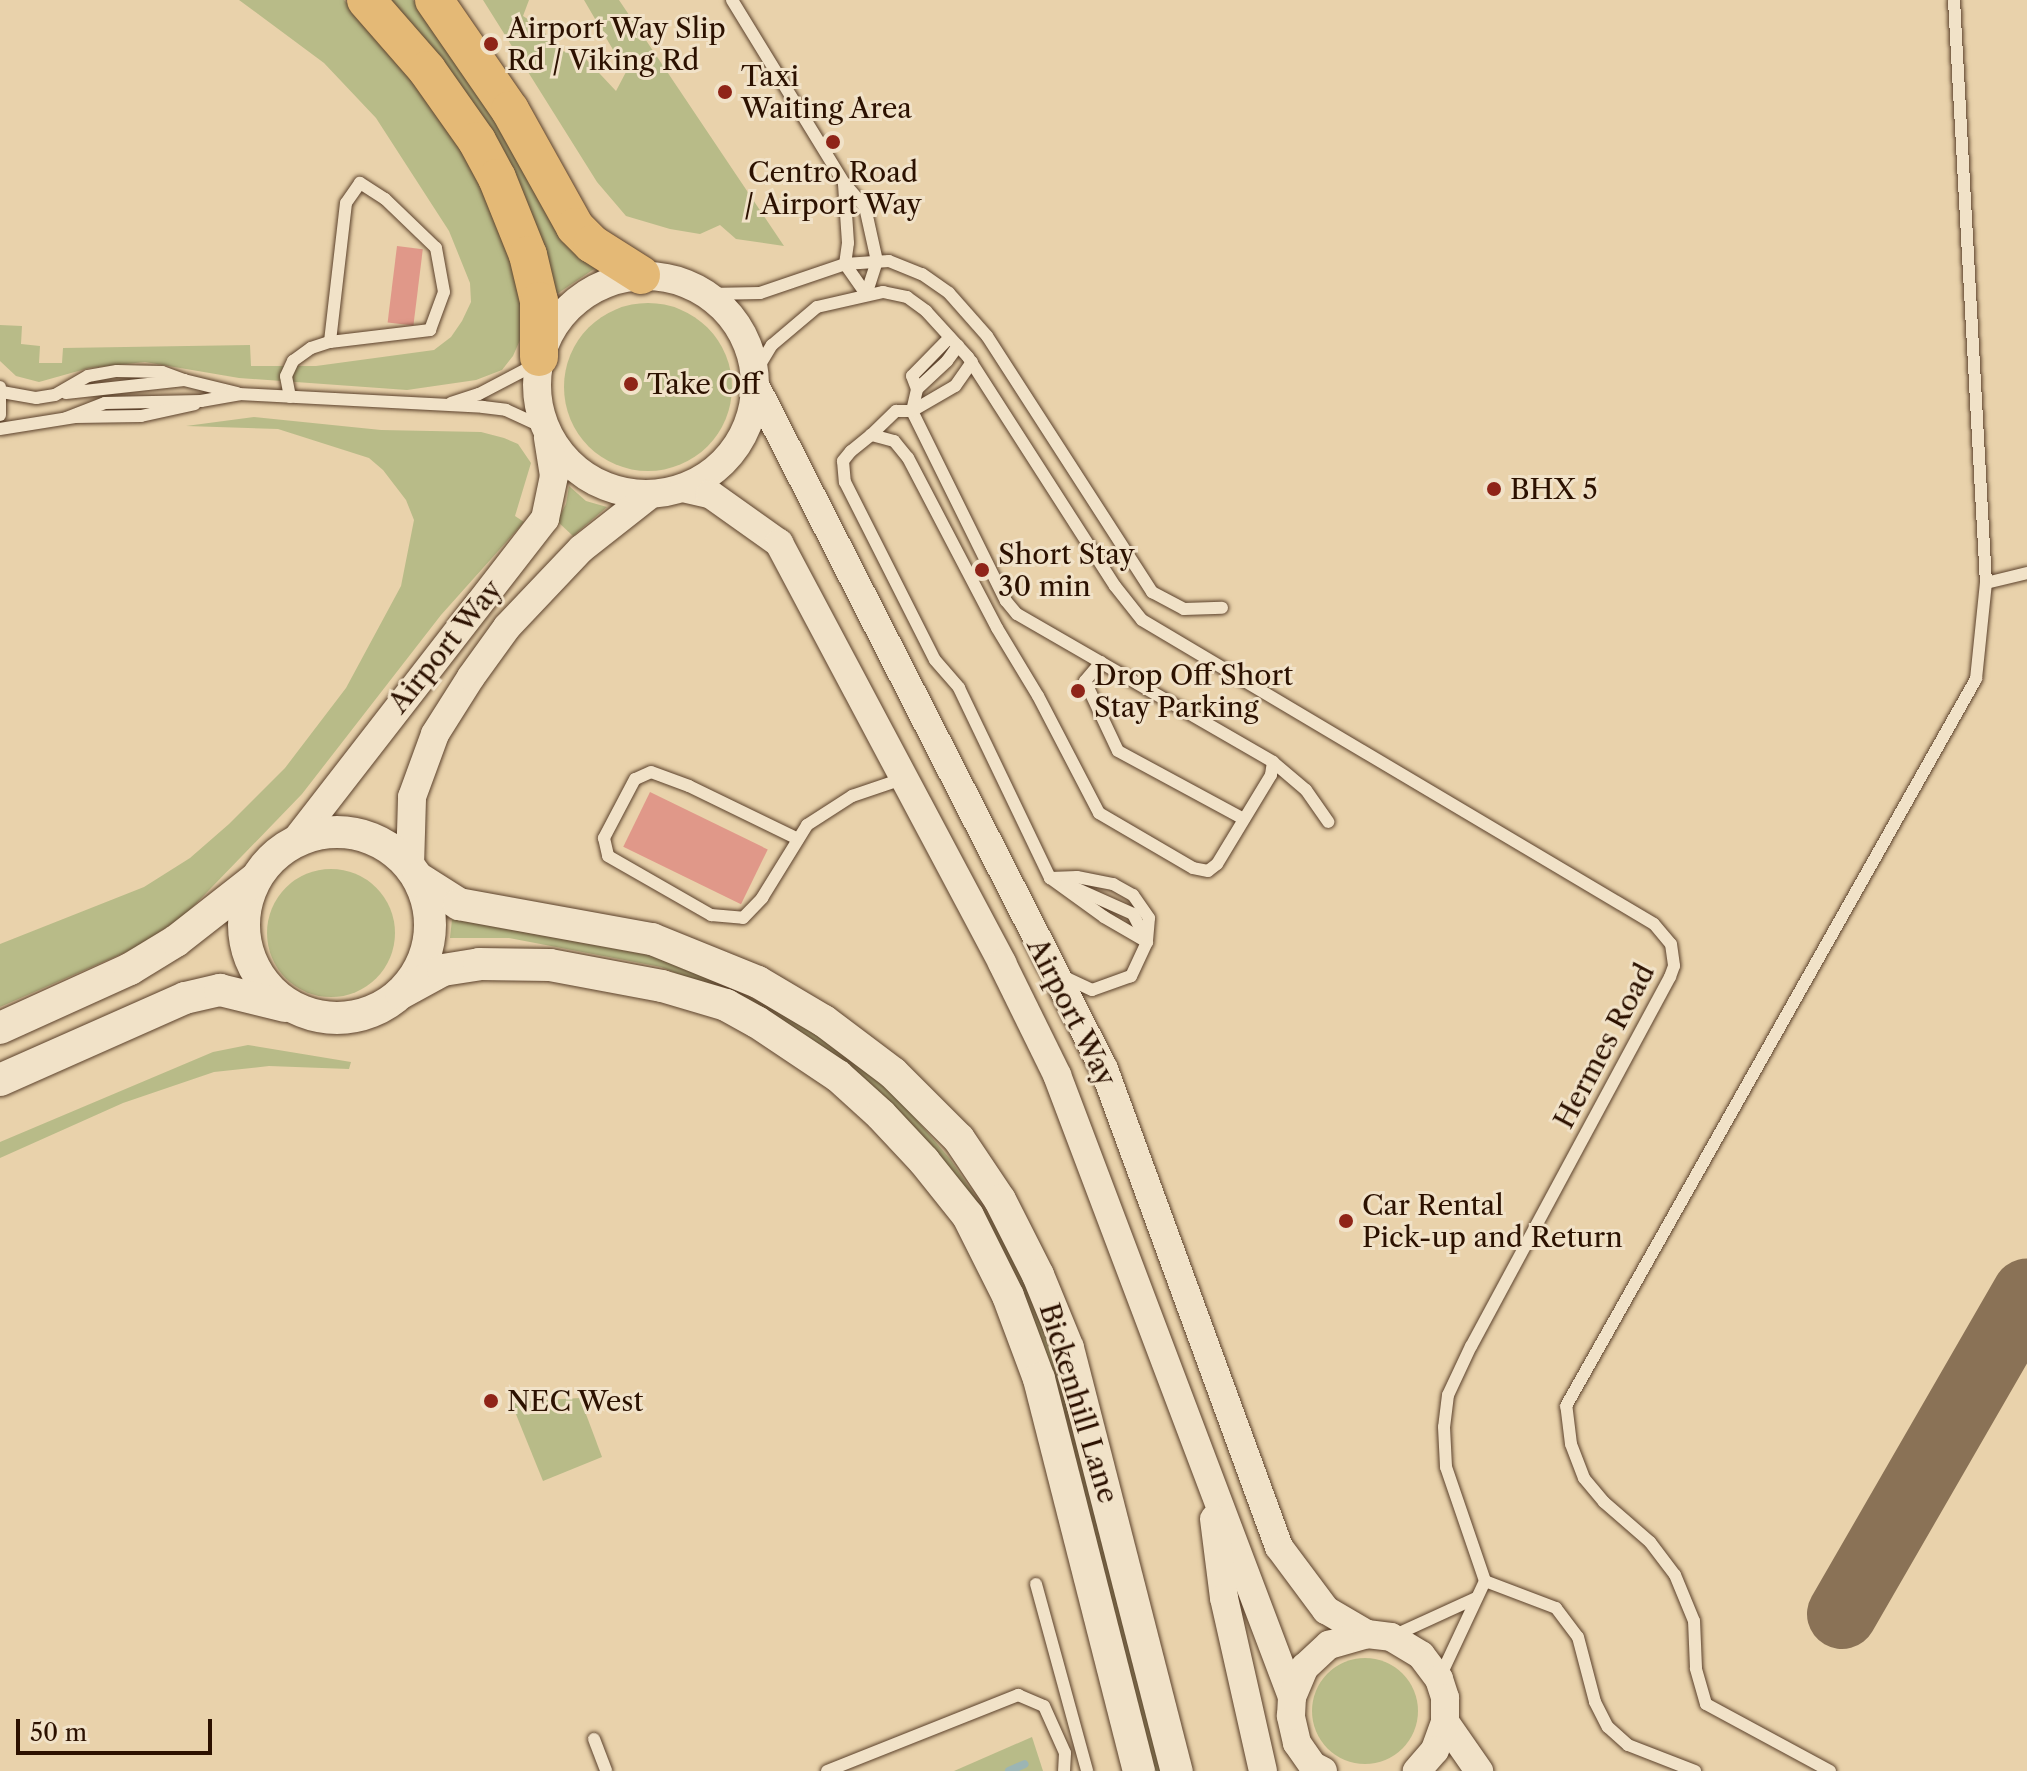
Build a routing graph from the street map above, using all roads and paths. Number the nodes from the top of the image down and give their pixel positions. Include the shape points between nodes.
1 (366, 0) edge
2 (434, 0) edge
3 (732, 0) edge
4 (1954, 0) edge
5 (844, 183) junction
6 (877, 261) junction
7 (845, 264) junction
8 (641, 275) junction
9 (708, 294) junction
10 (866, 294) junction
11 (954, 341) junction
12 (330, 342) junction
13 (539, 360) junction
14 (972, 362) junction
15 (755, 380) junction
16 (1, 389) edge
17 (239, 394) junction
18 (290, 397) junction
19 (440, 406) junction
20 (912, 411) junction
21 (0, 415) edge
22 (0, 429) edge
23 (546, 432) junction
24 (871, 435) junction
25 (683, 488) junction
26 (651, 494) junction
27 (2027, 573) edge
28 (1986, 583) junction
29 (1222, 608) dead end
30 (1017, 614) junction
31 (997, 628) junction
32 (1101, 662) junction
33 (1273, 762) junction
34 (905, 778) junction
35 (1244, 819) junction
36 (1328, 822) dead end
37 (798, 839) junction
38 (295, 841) junction
39 (414, 872) junction
40 (1050, 878) junction
41 (255, 879) junction
42 (1147, 942) junction
43 (1052, 971) junction
44 (401, 993) junction
45 (303, 1012) junction
46 (0, 1028) edge
47 (0, 1080) edge
48 (1208, 1470) junction
49 (1485, 1581) junction
50 (1036, 1584) dead end
51 (1476, 1598) junction
52 (1379, 1635) junction
53 (1439, 1679) junction
54 (1292, 1697) junction
55 (1445, 1722) junction
56 (594, 1739) dead end
57 (1316, 1769) edge
58 (606, 1771) edge
59 (827, 1771) edge
60 (1064, 1771) edge
61 (1087, 1771) edge
62 (1139, 1771) edge
63 (1177, 1771) edge
64 (1263, 1771) edge
65 (1417, 1771) edge
66 (1479, 1771) edge
67 (1695, 1771) edge
68 (1830, 1771) edge

1 - 13 highway via 427,70 497,178 528,255 539,301
2 - 8 highway via 510,110 575,227
3 - 5 lane
4 - 28 lane
5 - 6 lane via 865,207
5 - 7 lane
6 - 7 lane
6 - 10 lane
6 - 29 lane via 922,274 949,293 987,336 1152,592 1184,609
7 - 9 lane via 760,293
7 - 10 lane
8 - 9 street via 678,280
8 - 13 street via 597,286 574,301 557,320
9 - 15 street via 741,330
10 - 11 lane, Hermes Road via 907,297
10 - 15 lane, Hermes Road via 817,307 772,345
11 - 14 lane, Hermes Road
11 - 20 lane via 947,361 917,389
12 - 12 lane via 346,203 360,183 385,199 436,248 444,292 430,330
12 - 18 lane via 293,361 286,376
13 - 19 lane via 479,394
13 - 23 street via 537,400
14 - 20 lane via 955,386
14 - 49 lane, Hermes Road via 1142,620 1654,924 1671,944 1670,977 1448,1395 1446,1467
15 - 25 street via 748,425 727,458
15 - 43 street, Airport Way
16 - 17 lane via 36,398 55,395 88,376 117,371 162,372
16 - 21 lane
17 - 18 lane
17 - 22 lane via 201,401 105,403 66,418
18 - 19 lane
19 - 23 lane via 506,410
20 - 24 lane via 896,411
20 - 30 lane
23 - 26 street via 578,471 612,489
23 - 38 street, Airport Way via 554,476 545,519
24 - 31 lane via 894,441 908,458
24 - 40 lane via 843,461 845,482 935,660 959,688
25 - 26 street
25 - 34 street, Airport Way via 710,494 779,543
26 - 39 street, Airport Way via 581,549 507,627 435,734 412,797
27 - 28 lane
28 - 68 lane via 1976,679 1566,1406 1571,1444 1584,1478 1650,1542 1675,1575 1694,1621 1696,1668 1706,1704
30 - 31 lane
30 - 32 lane
31 - 35 lane via 1099,813 1193,868 1208,871
32 - 33 lane
32 - 35 lane via 1085,681 1118,751
33 - 35 lane via 1271,775
33 - 36 lane via 1306,790
34 - 37 lane via 852,796 807,825
34 - 48 street, Airport Way via 1057,1075
37 - 37 lane via 762,898 743,918 711,915 621,864 608,856 604,838 635,779 651,772
38 - 39 main road via 319,832 357,834 392,848
38 - 41 main road via 272,857
39 - 44 main road via 428,901 429,938 417,973
39 - 63 main road, Bickenhill Lane via 459,904 652,939 758,982 824,1021 893,1073 959,1139 1006,1212 1068,1348
40 - 42 lane
40 - 42 lane via 1113,884 1133,895 1149,918
41 - 45 main road via 245,904 249,956 261,980
41 - 46 main road via 142,962
42 - 43 lane via 1131,976 1092,990
43 - 52 street, Airport Way via 1104,1069 1279,1547 1326,1610
44 - 45 main road via 380,1008 355,1016
44 - 62 main road, Bickenhill Lane via 443,970 479,964 550,965 662,986 726,1005 757,1022 838,1076 881,1115 968,1216 1008,1296 1039,1379
45 - 47 main road via 220,990 185,998
48 - 54 street, Airport Way
48 - 64 street via 1224,1598
49 - 51 lane
49 - 67 lane via 1556,1608 1578,1637 1595,1702 1608,1727 1628,1745
50 - 61 lane
51 - 52 lane
51 - 53 lane
52 - 53 street, Airport Way via 1421,1655
52 - 54 street via 1329,1645 1305,1667
53 - 55 street
54 - 57 street, Airport Way via 1297,1743
55 - 65 street via 1435,1750
55 - 66 street
56 - 58 lane
59 - 60 lane via 1018,1695 1044,1706 1065,1753

